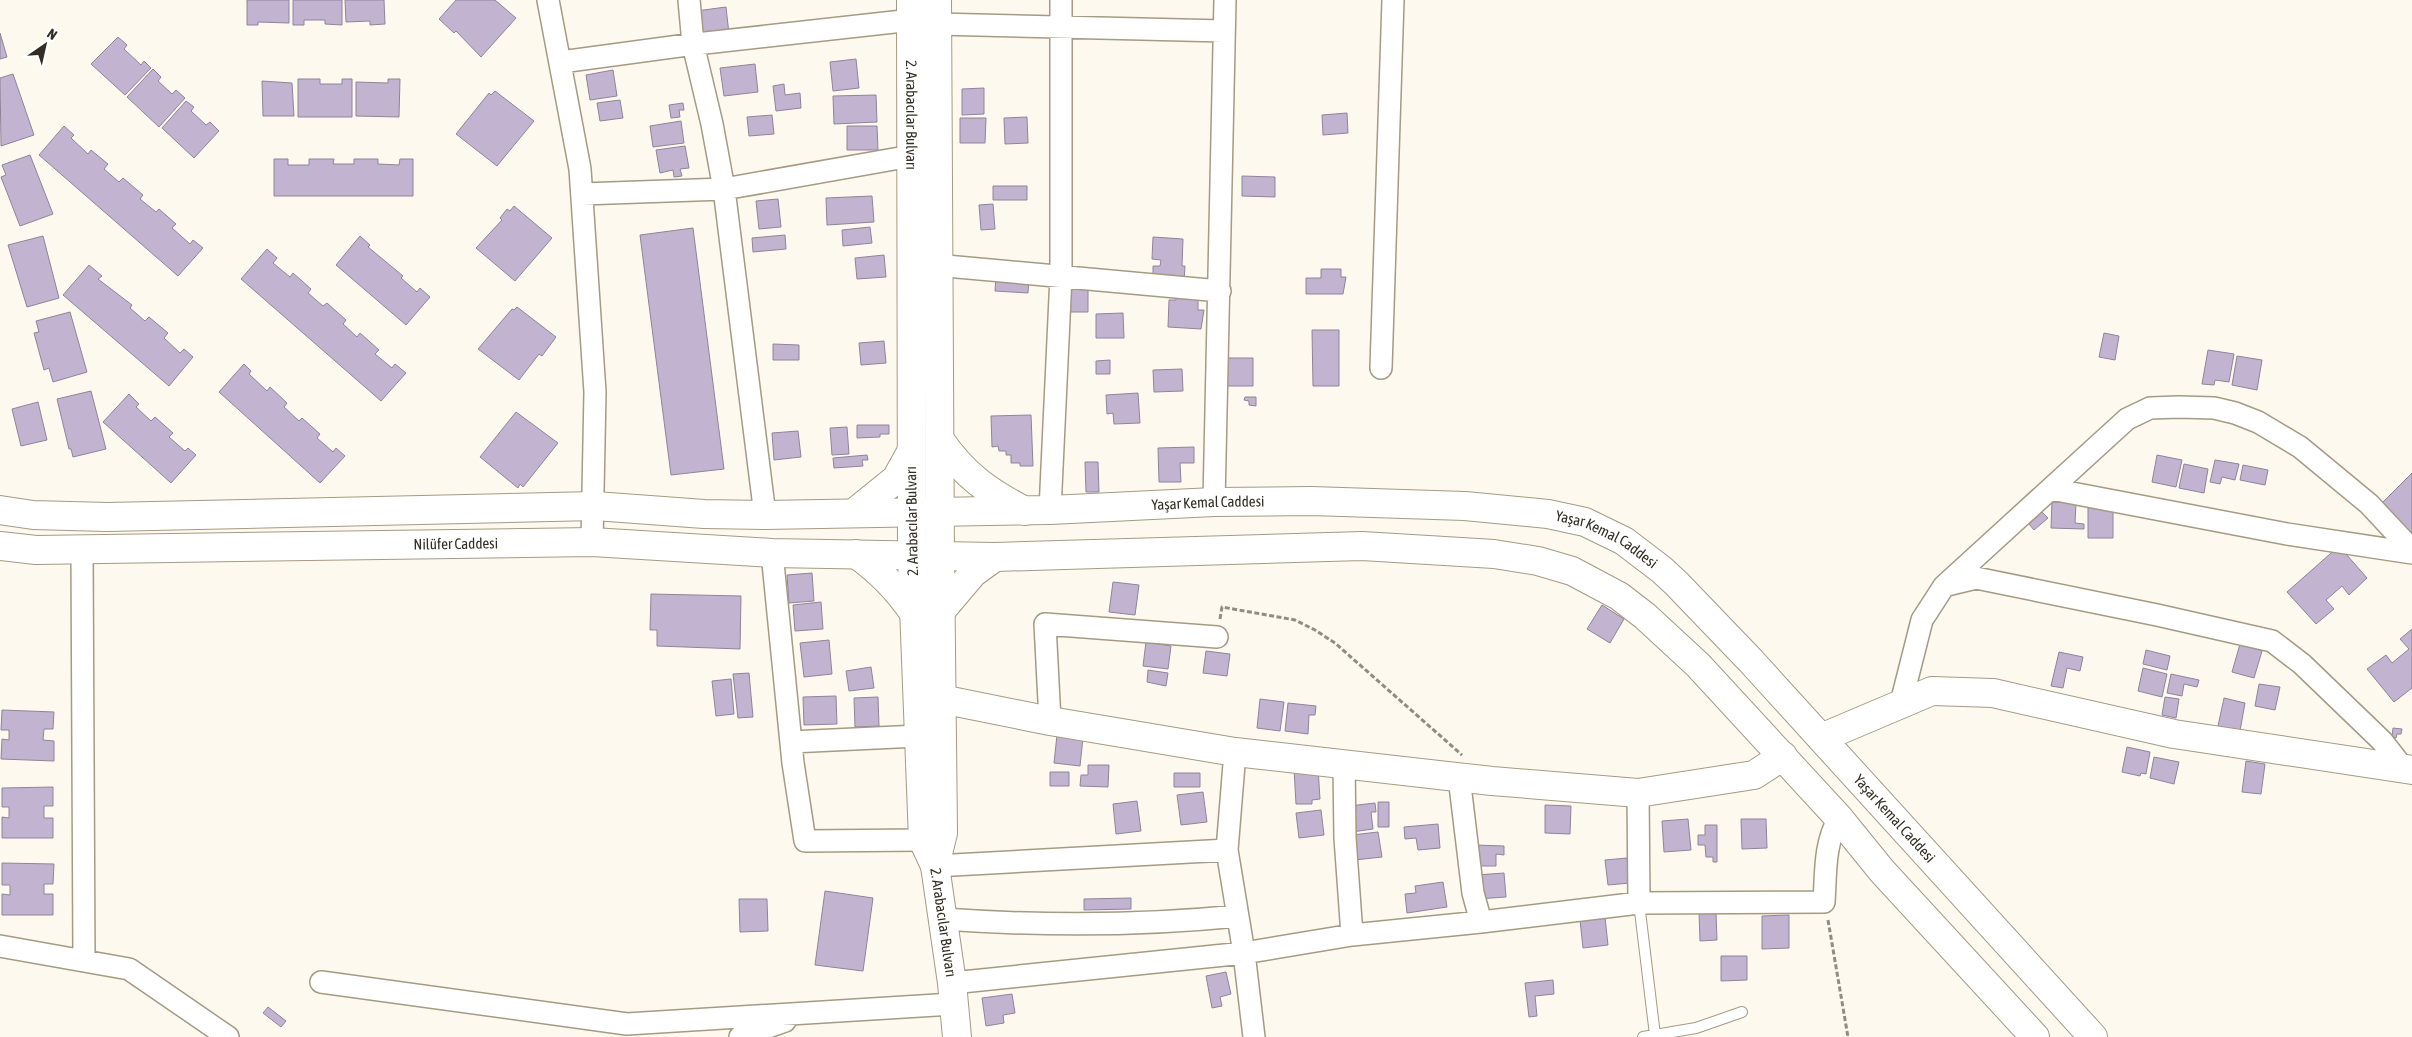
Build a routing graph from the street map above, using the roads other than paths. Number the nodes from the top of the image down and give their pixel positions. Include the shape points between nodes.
1 (548, 0) edge
2 (689, 0) edge
3 (1061, 0) edge
4 (1224, 0) edge
5 (1393, 0) edge
6 (924, 11) edge
7 (1060, 28) junction
8 (1224, 31) junction
9 (693, 44) junction
10 (561, 62) junction
11 (910, 156) junction
12 (724, 189) junction
13 (582, 194) junction
14 (946, 266) dead end
15 (1061, 276) junction
16 (1220, 291) junction
17 (1381, 368) dead end
18 (940, 440) junction
19 (911, 451) junction
20 (2051, 489) junction
21 (1214, 502) junction
22 (595, 506) junction
23 (0, 510) edge
24 (1038, 510) junction
25 (941, 511) junction
26 (911, 512) junction
27 (854, 513) junction
28 (765, 515) junction
29 (592, 542) junction
30 (0, 546) edge
31 (82, 550) junction
32 (2412, 552) edge
33 (772, 554) junction
34 (856, 554) junction
35 (912, 556) junction
36 (940, 557) junction
37 (995, 557) junction
38 (1944, 586) junction
39 (914, 612) junction
40 (940, 612) junction
41 (1217, 636) road end
42 (941, 699) junction
43 (1901, 703) junction
44 (1050, 721) junction
45 (918, 736) junction
46 (1821, 738) junction
47 (791, 742) junction
48 (1234, 752) junction
49 (1783, 756) junction
50 (1344, 764) junction
51 (2408, 770) edge
52 (1459, 777) junction
53 (1638, 793) junction
54 (1839, 818) junction
55 (923, 840) junction
56 (1227, 850) junction
57 (935, 866) junction
58 (1639, 903) junction
59 (1238, 916) junction
60 (943, 919) junction
61 (1481, 922) junction
62 (1352, 935) junction
63 (0, 946) edge
64 (1244, 953) junction
65 (84, 961) junction
66 (321, 982) dead end
67 (953, 993) junction
68 (1742, 1012) dead end
69 (806, 1013) junction
70 (626, 1031) edge
71 (1655, 1035) junction
72 (228, 1037) edge
73 (740, 1037) edge
74 (957, 1037) edge
75 (1254, 1037) edge
76 (1643, 1037) edge
77 (2035, 1037) edge
78 (2093, 1037) edge

1 - 10 street
2 - 9 street
3 - 7 street
4 - 8 street
5 - 17 street
6 - 7 street
6 - 9 street
6 - 11 street, 2. Arabacılar Bulvarı
6 - 18 street
7 - 8 street
7 - 15 street
8 - 16 street
9 - 10 street
9 - 12 street
10 - 13 street
11 - 12 street
11 - 19 street, 2. Arabacılar Bulvarı
12 - 13 street
12 - 28 street
13 - 22 street via 594,392
14 - 15 street
15 - 16 street
15 - 24 street
16 - 21 street
18 - 24 street via 975,481 996,496
18 - 25 street
19 - 26 street, 2. Arabacılar Bulvarı
19 - 27 street via 896,479
20 - 32 street via 2287,534
20 - 32 street via 2127,419 2150,408 2214,408 2258,422 2300,448 2369,504
20 - 38 street
21 - 24 street, Yaşar Kemal Caddesi
21 - 46 street, Yaşar Kemal Caddesi via 1311,501 1465,506 1548,514 1585,522 1624,541 1662,570 1751,660
22 - 23 street, Yaşar Kemal Caddesi via 107,516 33,515
22 - 28 street, Yaşar Kemal Caddesi
22 - 29 street
24 - 25 street, Yaşar Kemal Caddesi
25 - 26 street, Yaşar Kemal Caddesi
25 - 36 street
26 - 27 street, Yaşar Kemal Caddesi
26 - 35 street, 2. Arabacılar Bulvarı
27 - 28 street, Yaşar Kemal Caddesi
29 - 31 street, Nilüfer Caddesi
29 - 33 street, Nilüfer Caddesi
30 - 31 street, Nilüfer Caddesi
31 - 65 street
33 - 34 street, Nilüfer Caddesi
33 - 47 street
34 - 35 street, Nilüfer Caddesi
34 - 39 street via 880,571
35 - 36 street
35 - 39 street, 2. Arabacılar Bulvarı
36 - 37 street
36 - 40 street
37 - 40 street via 973,573
37 - 49 street via 1362,546 1494,554 1538,561 1598,583 1645,616 1698,664
38 - 43 street via 1922,620
38 - 51 street via 1976,578 2272,642 2302,664
39 - 45 street, 2. Arabacılar Bulvarı
40 - 42 street
41 - 44 street via 1044,624
42 - 44 street
42 - 57 street via 943,833
43 - 46 street
43 - 51 street via 1932,691 1993,693 2174,734
44 - 48 street
45 - 47 street
45 - 55 street, 2. Arabacılar Bulvarı
46 - 78 street, Yaşar Kemal Caddesi
47 - 55 street via 805,841
48 - 50 street
48 - 56 street
49 - 53 street via 1754,775
49 - 54 street
50 - 52 street
50 - 62 street
52 - 53 street
52 - 61 street via 1473,893
53 - 58 street
54 - 58 street via 1827,846 1824,902
54 - 77 street via 1882,871
55 - 57 street, 2. Arabacılar Bulvarı
56 - 57 street
56 - 59 street
57 - 60 street, 2. Arabacılar Bulvarı
58 - 61 street
58 - 71 lane
59 - 60 street via 1078,925
59 - 64 street
60 - 67 street, 2. Arabacılar Bulvarı
61 - 62 street
62 - 64 street
63 - 65 street
64 - 67 street
64 - 75 street
65 - 72 street via 129,969
66 - 70 street
67 - 69 street
67 - 74 street, 2. Arabacılar Bulvarı
68 - 71 lane via 1696,1028
69 - 70 street
69 - 73 street
71 - 76 lane

